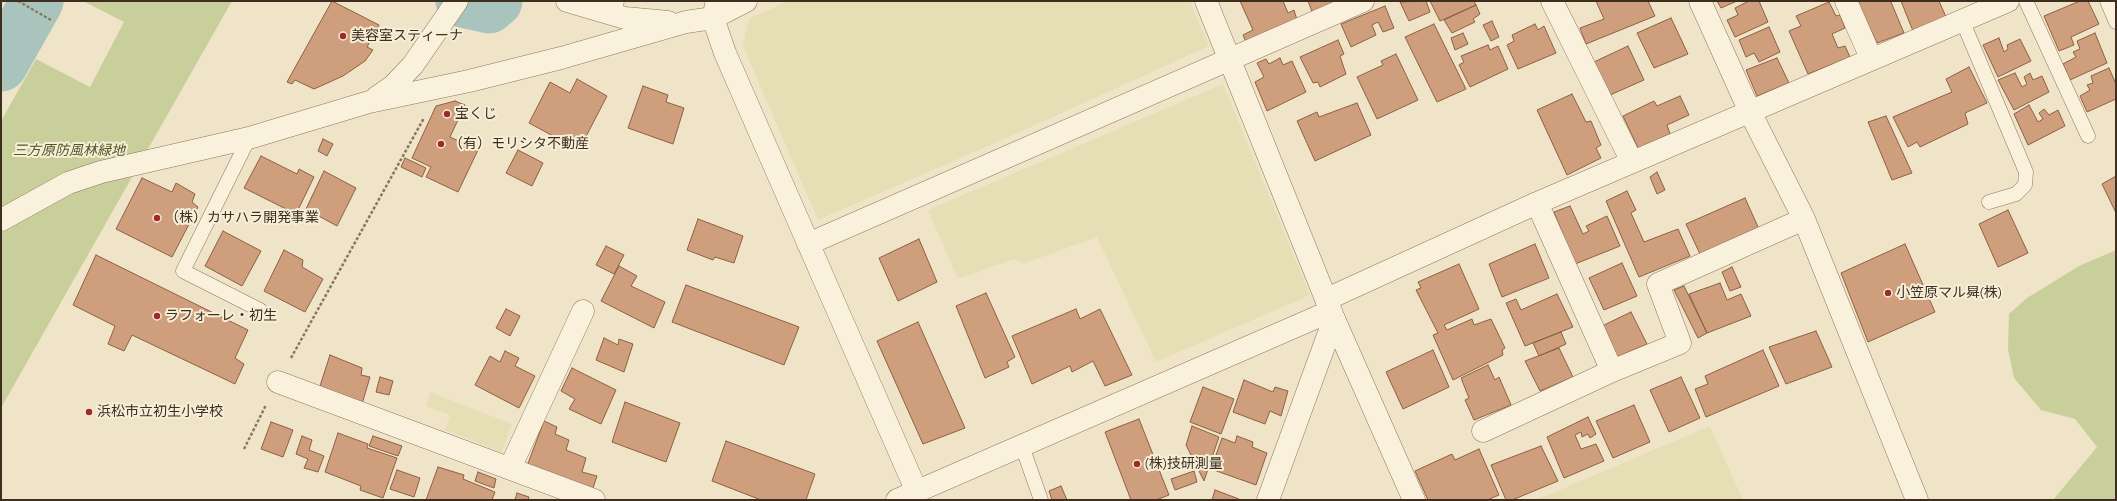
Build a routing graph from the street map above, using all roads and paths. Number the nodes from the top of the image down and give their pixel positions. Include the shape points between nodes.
1 (18, 1) edge
2 (567, 1) edge
3 (746, 1) edge
4 (1206, 1) edge
5 (1363, 1) edge
6 (1552, 1) edge
7 (1700, 1) edge
8 (1846, 1) edge
9 (2008, 1) edge
10 (2026, 1) edge
11 (2107, 1) edge
12 (454, 8) edge
13 (616, 8) edge
14 (715, 9) edge
15 (52, 20) dead end
16 (1962, 20) junction
17 (686, 22) junction
18 (2116, 22) edge
19 (1871, 58) junction
20 (1230, 59) junction
21 (440, 87) junction
22 (369, 102) junction
23 (1750, 112) junction
24 (2088, 136) dead end
25 (249, 138) junction
26 (1632, 162) junction
27 (1989, 202) dead end
28 (1537, 203) junction
29 (1804, 219) junction
30 (1, 220) edge
31 (808, 244) junction
32 (260, 310) dead end
33 (1331, 310) junction
34 (583, 311) dead end
35 (1612, 372) junction
36 (278, 382) junction
37 (1483, 431) dead end
38 (1022, 446) junction
39 (244, 448) dead end
40 (510, 468) junction
41 (917, 492) junction
42 (593, 500) edge
43 (897, 500) edge
44 (1041, 500) edge
45 (1268, 500) edge
46 (1414, 500) edge
47 (1918, 500) edge

1 - 15 path
2 - 13 street
3 - 14 street
4 - 20 street
5 - 20 street
6 - 26 street
7 - 23 street
8 - 19 street
9 - 16 street
10 - 24 lane
11 - 18 lane
12 - 22 street via 403,77
13 - 17 street via 643,21
14 - 17 street
14 - 31 street via 725,53
16 - 19 street
16 - 27 lane via 2026,172 2025,185 2016,194
17 - 21 street via 562,58
19 - 23 street
20 - 31 street
20 - 33 street
21 - 22 street
21 - 36 path
22 - 25 street
23 - 26 street
23 - 29 street
25 - 30 street via 75,180
25 - 32 lane via 183,271
26 - 28 street
28 - 33 street
28 - 35 street
29 - 35 street via 1658,284 1680,343
29 - 47 street
31 - 41 street
33 - 38 street
33 - 45 street
33 - 46 street
34 - 40 street
35 - 37 street
36 - 39 path
36 - 40 street
38 - 41 street
38 - 44 lane
40 - 42 street
41 - 43 street

